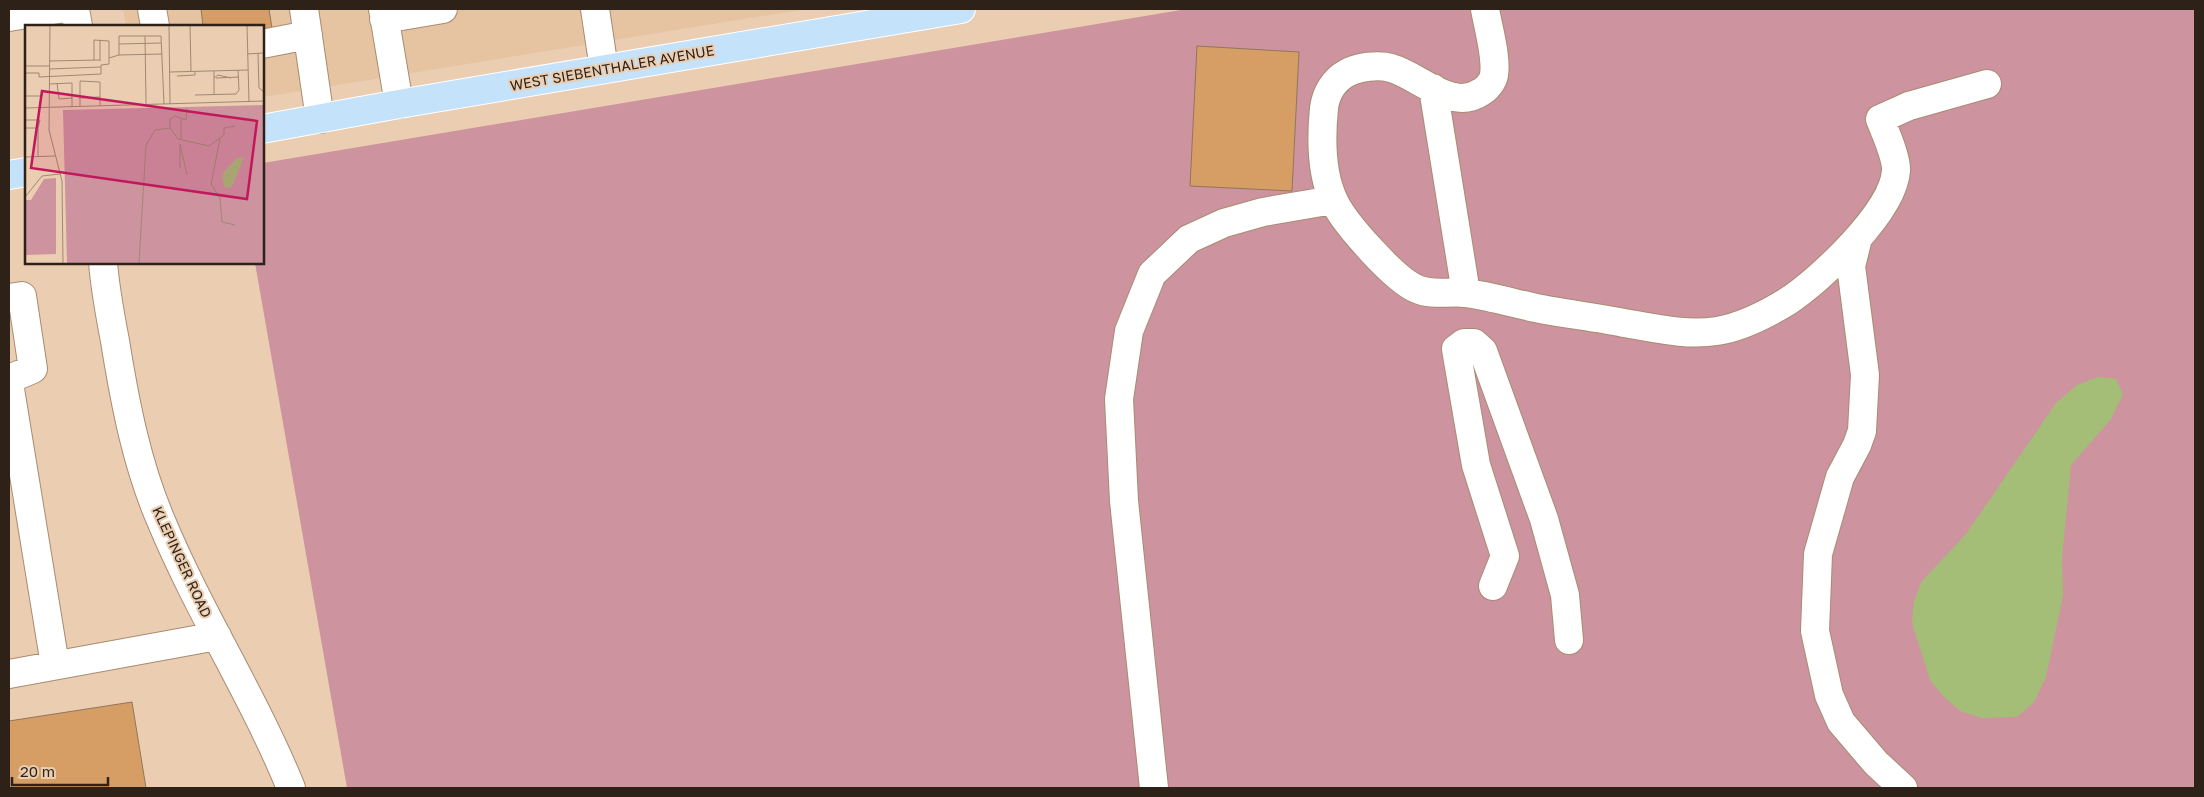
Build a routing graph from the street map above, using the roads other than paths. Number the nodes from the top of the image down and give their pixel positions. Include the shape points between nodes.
1 (60, 9) edge
2 (75, 9) edge
3 (304, 9) edge
4 (443, 9) edge
5 (595, 9) edge
6 (961, 9) edge
7 (1485, 9) edge
8 (384, 14) edge
9 (9, 17) edge
10 (78, 25) edge
11 (308, 35) junction
12 (264, 44) edge
13 (604, 69) junction
14 (1987, 84) dead end
15 (1434, 88) junction
16 (399, 104) junction
17 (320, 119) junction
18 (264, 129) edge
19 (25, 172) edge
20 (9, 176) edge
21 (1333, 200) junction
22 (1858, 238) junction
23 (103, 264) edge
24 (1466, 293) junction
25 (9, 298) edge
26 (9, 381) edge
27 (1492, 586) dead end
28 (217, 636) junction
29 (1569, 640) dead end
30 (55, 666) junction
31 (9, 674) edge
32 (291, 788) edge
33 (1154, 788) edge
34 (1903, 788) edge

1 - 9 street
2 - 10 street
3 - 11 street
4 - 8 street
5 - 13 street
6 - 13 main road, WEST SIEBENTHALER AVENUE
7 - 15 street via 1494,76 1485,90 1470,99 1449,97
8 - 16 street
11 - 12 street
11 - 17 street
13 - 16 main road, WEST SIEBENTHALER AVENUE
14 - 22 street via 1909,106 1880,119 1897,170 1890,193
15 - 21 street via 1389,67 1353,70 1339,78 1325,104 1323,125 1323,158
15 - 24 street
16 - 17 main road, WEST SIEBENTHALER AVENUE
17 - 18 main road, WEST SIEBENTHALER AVENUE
19 - 20 main road
21 - 24 street via 1350,227 1410,285 1432,293
21 - 33 street via 1224,223 1189,239 1152,274 1129,330 1119,399 1124,492
22 - 24 street via 1790,300 1756,319 1696,334 1541,309
22 - 34 street via 1851,266 1865,375 1862,431 1840,477 1818,554 1815,631 1829,694 1841,722 1876,763
23 - 28 street, KLEPINGER ROAD via 135,445 161,522
25 - 26 street via 22,296 33,369
26 - 30 street
27 - 29 street via 1505,556 1476,465 1456,349 1464,343 1474,344 1483,351 1544,519 1565,596
28 - 30 street
28 - 32 street, KLEPINGER ROAD via 272,743
30 - 31 street

